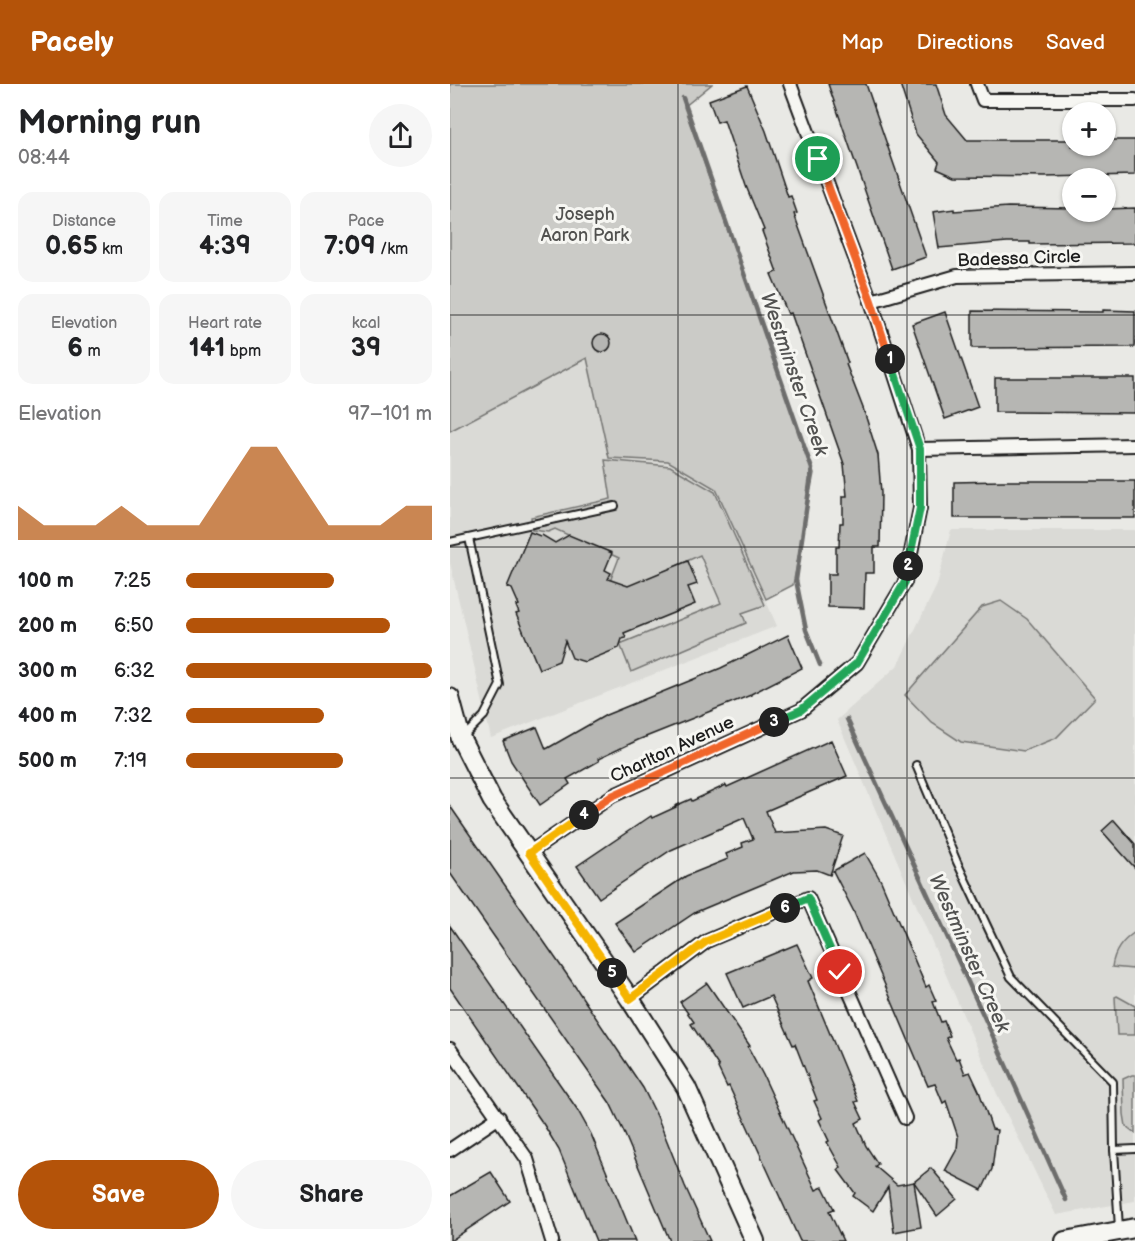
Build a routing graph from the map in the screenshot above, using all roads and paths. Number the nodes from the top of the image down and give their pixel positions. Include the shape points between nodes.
1 (790, 84) edge
2 (977, 84) edge
3 (1135, 100) edge
4 (1135, 273) edge
5 (871, 301) junction
6 (1135, 445) edge
7 (920, 449) junction
8 (615, 506) dead end
9 (469, 538) junction
10 (450, 542) edge
11 (450, 698) edge
12 (462, 739) junction
13 (916, 765) dead end
14 (529, 853) junction
15 (630, 999) junction
16 (450, 1049) edge
17 (499, 1116) junction
18 (905, 1118) dead end
19 (450, 1149) edge
20 (1135, 1149) edge
21 (1114, 1150) junction
22 (1127, 1229) edge
23 (552, 1241) edge
24 (755, 1241) edge
25 (1065, 1241) edge

1 - 5 street, Charlton Avenue
2 - 3 street via 983,100
4 - 5 street, Badessa Circle via 957,276
5 - 7 street, Charlton Avenue
6 - 7 street
7 - 14 street, Charlton Avenue via 920,508 905,582 857,663 801,710 612,796
8 - 9 lane
9 - 10 lane
9 - 12 lane via 500,685 484,716
11 - 12 street
12 - 14 street via 492,800
13 - 21 lane via 1011,977 1113,1082
14 - 15 street
15 - 18 street via 707,941 808,898
15 - 24 street via 686,1087
16 - 17 street
17 - 19 street
17 - 23 street via 527,1159
20 - 21 lane
21 - 22 lane
22 - 25 street

